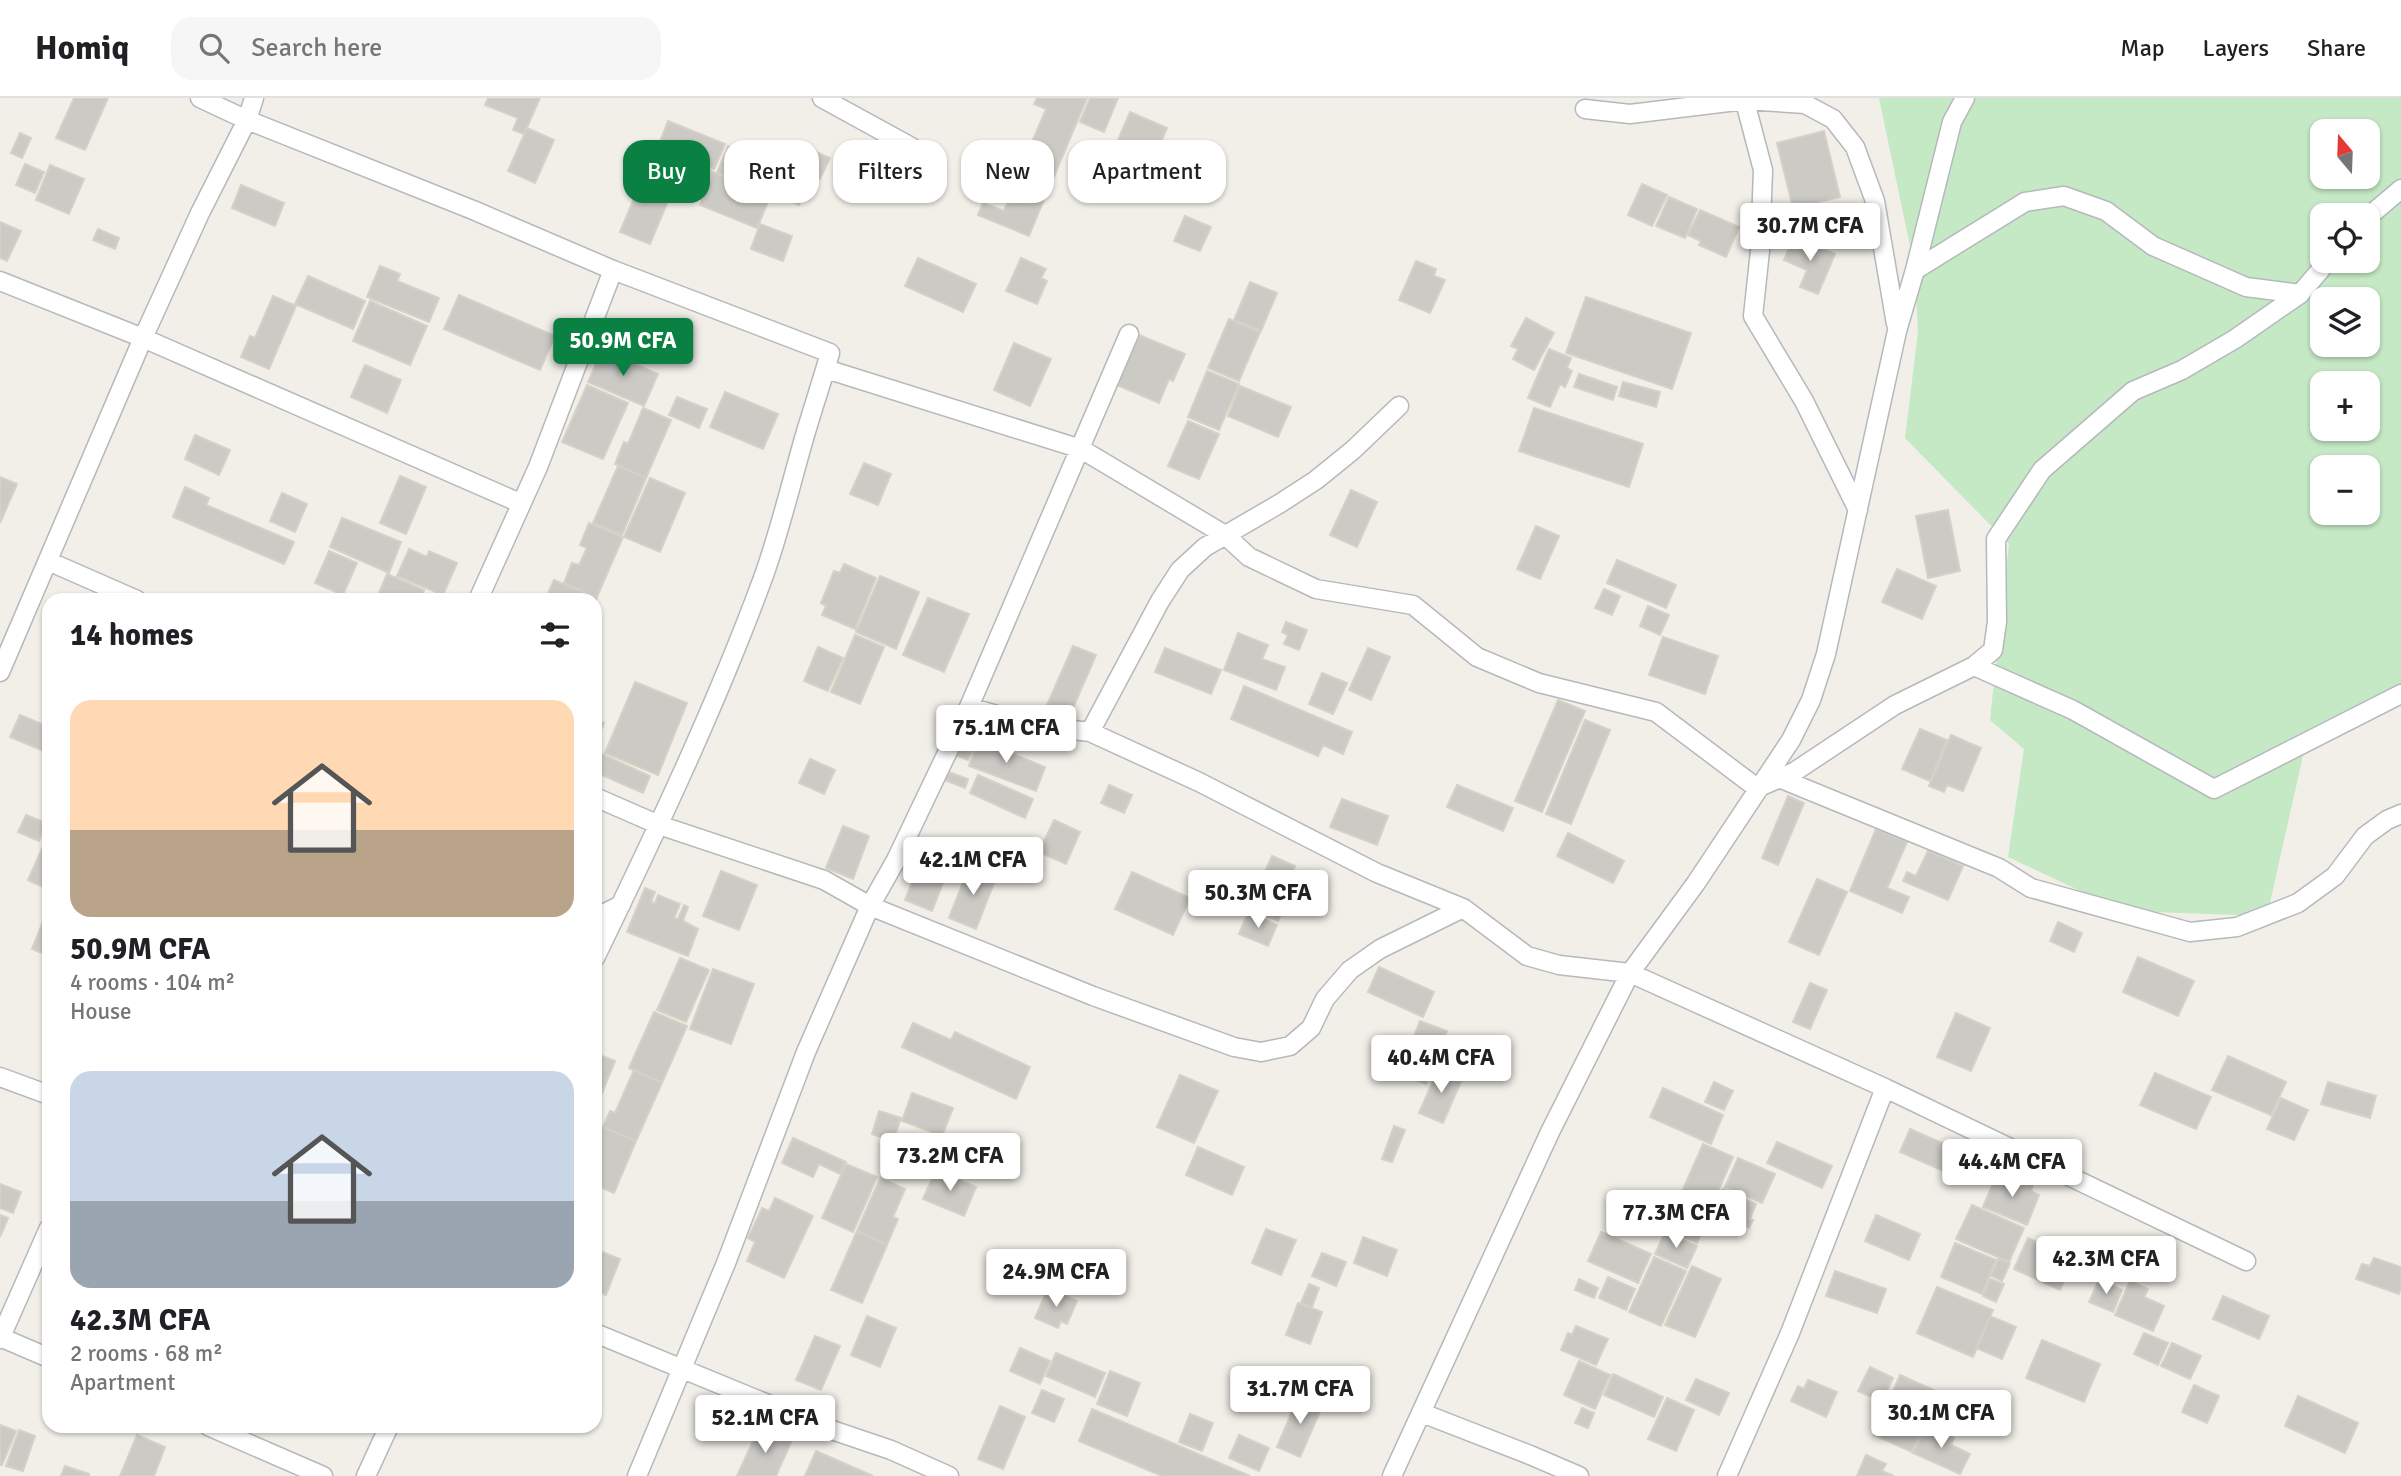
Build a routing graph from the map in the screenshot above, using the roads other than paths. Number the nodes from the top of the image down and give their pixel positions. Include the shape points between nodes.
1 (200, 98) edge
2 (254, 98) edge
3 (822, 98) edge
4 (1965, 98) edge
5 (1744, 99) edge
6 (1585, 108) dead end
7 (247, 120) junction
8 (898, 140) edge
9 (2401, 189) edge
10 (2380, 207) edge
11 (613, 270) junction
12 (1915, 270) junction
13 (2318, 273) edge
14 (0, 281) edge
15 (2300, 294) junction
16 (1897, 331) junction
17 (1129, 334) dead end
18 (143, 338) junction
19 (826, 369) junction
20 (1399, 406) dead end
21 (1081, 449) junction
22 (520, 503) junction
23 (1858, 510) junction
24 (1225, 535) junction
25 (48, 561) junction
26 (121, 593) edge
27 (481, 593) edge
28 (1974, 666) junction
29 (0, 672) edge
30 (2401, 694) edge
31 (969, 707) junction
32 (1090, 732) junction
33 (1779, 778) junction
34 (1757, 788) junction
35 (602, 800) edge
36 (2401, 814) edge
37 (659, 825) junction
38 (621, 905) junction
39 (870, 906) junction
40 (1463, 908) junction
41 (602, 914) edge
42 (602, 944) edge
43 (1630, 973) junction
44 (0, 1077) edge
45 (1885, 1088) junction
46 (42, 1092) edge
47 (42, 1244) edge
48 (2246, 1261) dead end
49 (602, 1337) edge
50 (0, 1338) edge
51 (42, 1355) edge
52 (683, 1368) junction
53 (1422, 1413) junction
54 (224, 1433) edge
55 (386, 1433) edge
56 (323, 1476) edge
57 (366, 1476) edge
58 (637, 1476) edge
59 (949, 1476) edge
60 (1392, 1476) edge
61 (1579, 1476) edge
62 (1727, 1476) edge

1 - 7 street
2 - 7 street
3 - 8 street
4 - 12 street via 1952,122
5 - 6 street via 1630,114
5 - 16 street via 1805,104 1832,119 1855,147 1874,201
5 - 23 street via 1763,170 1753,316 1804,401
7 - 11 street
7 - 18 street
9 - 10 street
11 - 19 street via 830,354
11 - 22 street via 547,445
12 - 15 street via 2025,202 2064,197 2106,211 2153,246 2246,287
12 - 16 street
13 - 15 street
14 - 18 street
15 - 28 street via 2182,370 2133,391 2042,470 1996,539 1993,650
16 - 23 street
17 - 21 street
18 - 22 street
18 - 25 street
19 - 21 street
19 - 37 street via 763,578
20 - 24 street via 1316,480
21 - 24 street
21 - 31 street
22 - 27 street
23 - 34 street via 1826,654 1811,700 1791,740
24 - 32 street via 1180,570
24 - 34 street via 1249,557 1316,589 1413,605 1478,657 1539,683 1656,712
25 - 26 street
25 - 29 street
28 - 30 street via 2073,710 2214,789
28 - 33 street via 1895,705
31 - 32 street via 1031,725
31 - 39 street
32 - 40 street via 1377,873
33 - 34 street
33 - 36 street via 1999,868 2031,888 2190,932 2237,927 2298,903 2335,876 2365,836
34 - 43 street
35 - 37 street
37 - 38 street
37 - 39 street via 824,880
38 - 41 street
38 - 42 street
39 - 40 street via 1093,996 1234,1047 1261,1052 1290,1046 1311,1028 1325,999 1350,970 1380,949
39 - 52 street via 806,1052
40 - 43 street via 1527,956 1559,965
43 - 45 street
43 - 53 street via 1550,1132
44 - 46 street
45 - 48 street
45 - 62 street via 1790,1333
47 - 50 street
49 - 52 street
50 - 51 street
52 - 58 street
52 - 59 street
53 - 60 street
53 - 61 street
54 - 56 street
55 - 57 street

